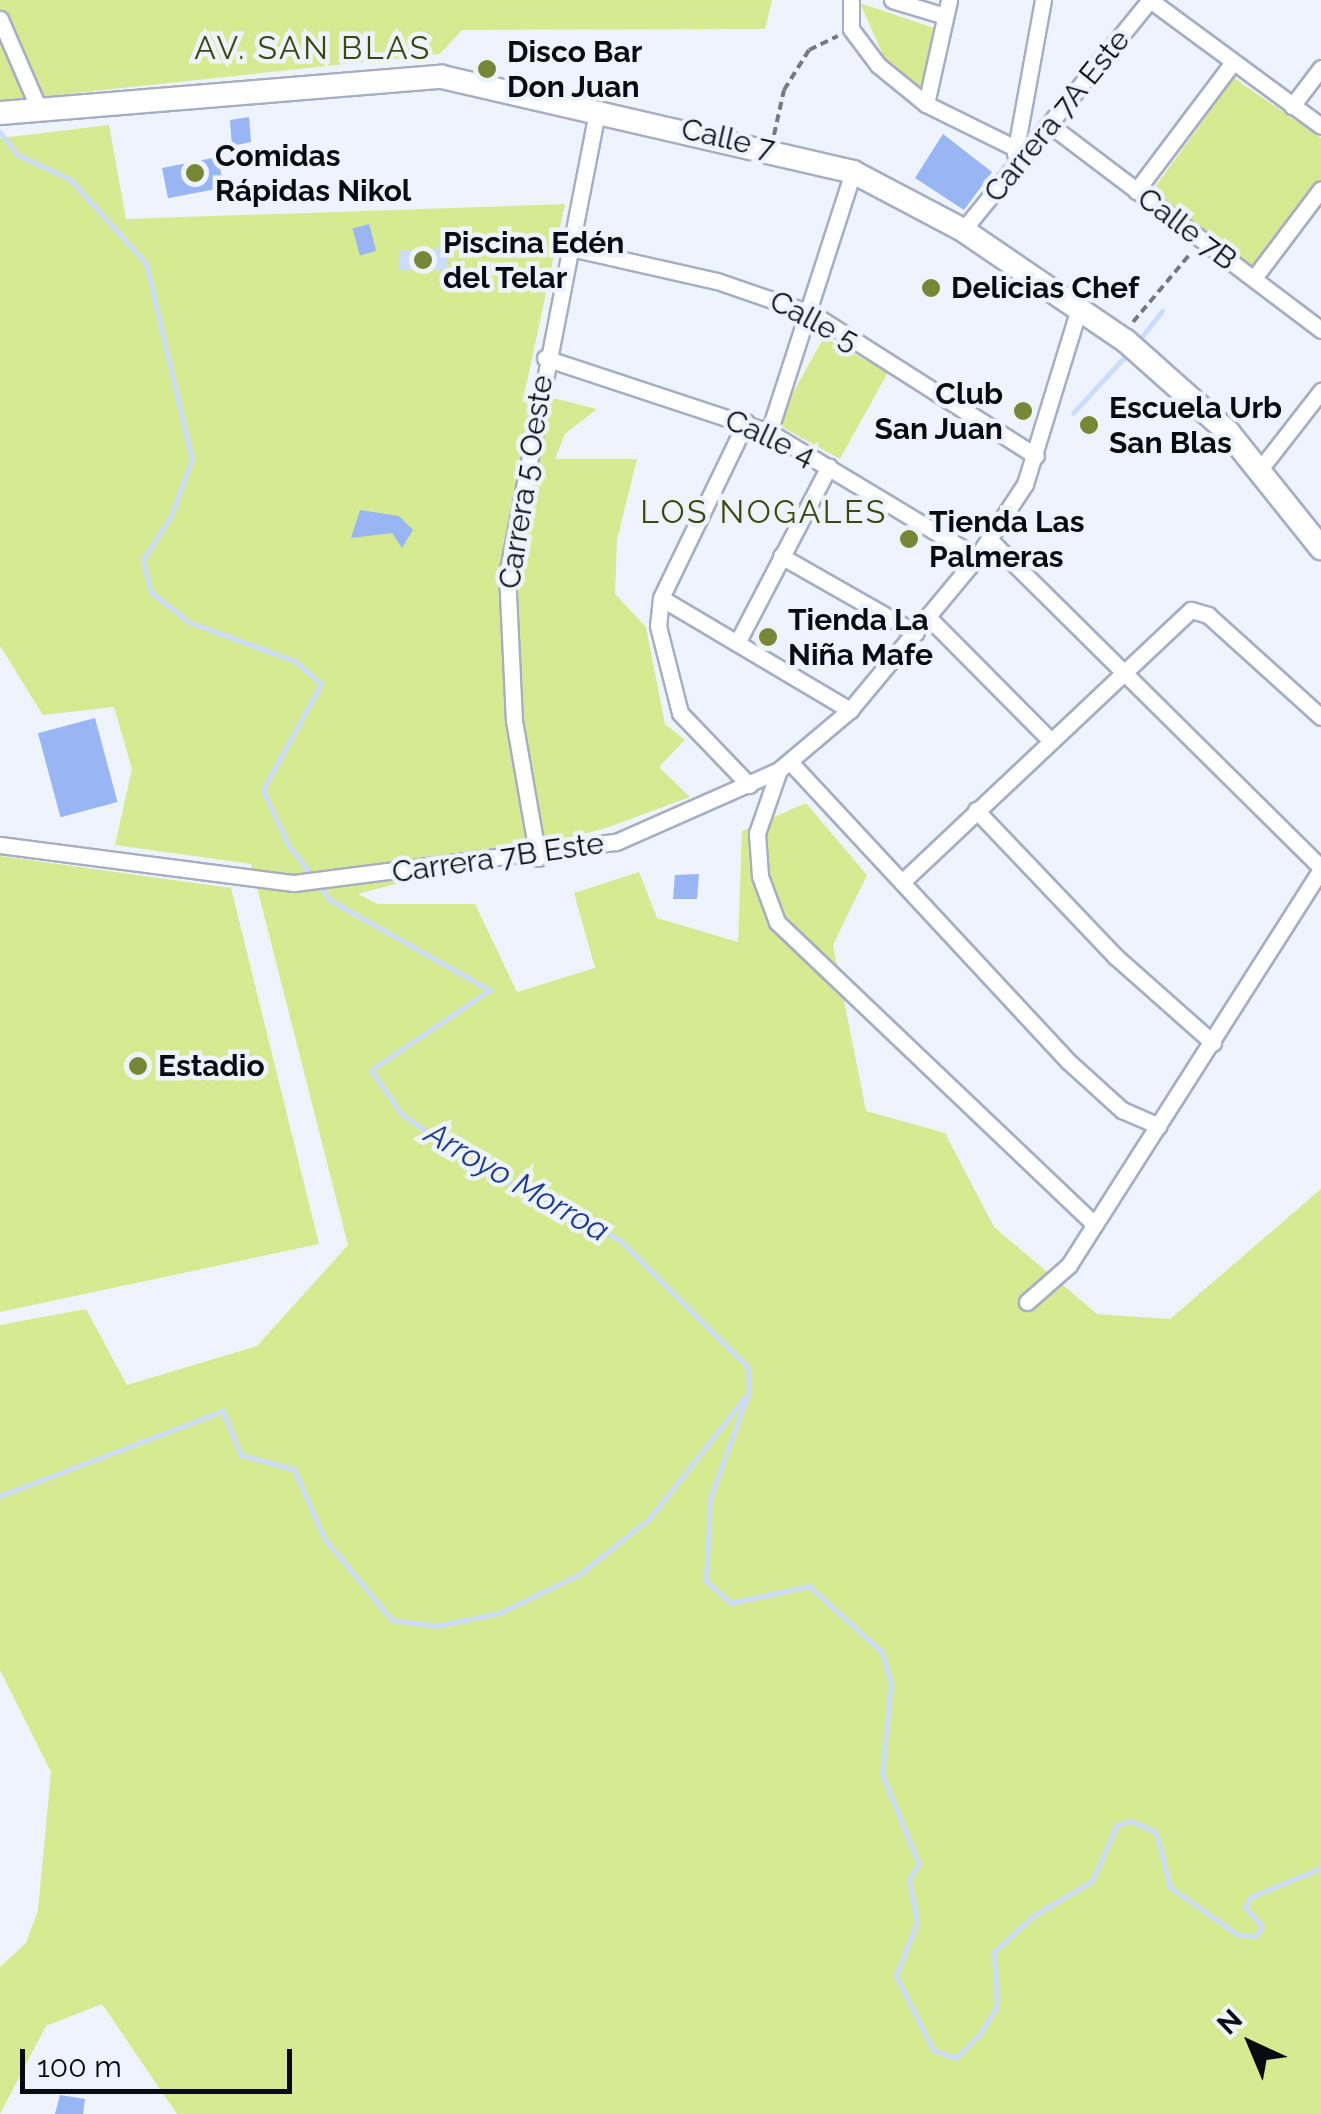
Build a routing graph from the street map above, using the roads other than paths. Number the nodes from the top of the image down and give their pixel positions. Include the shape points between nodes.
1 (852, 0) edge
2 (892, 0) edge
3 (1042, 0) edge
4 (1150, 0) edge
5 (947, 8) edge
6 (0, 19) edge
7 (1231, 65) junction
8 (1321, 68) edge
9 (926, 104) junction
10 (1292, 106) junction
11 (38, 108) junction
12 (598, 109) junction
13 (5, 112) edge
14 (1321, 126) edge
15 (1054, 128) junction
16 (1011, 146) junction
17 (1020, 167) junction
18 (853, 172) junction
19 (1321, 189) edge
20 (1136, 191) junction
21 (963, 230) junction
22 (566, 246) junction
23 (1254, 278) junction
24 (1080, 308) junction
25 (813, 314) junction
26 (1321, 330) edge
27 (545, 358) junction
28 (1320, 395) edge
29 (746, 422) junction
30 (769, 432) junction
31 (1036, 456) junction
32 (829, 466) junction
33 (1261, 468) junction
34 (989, 539) junction
35 (1321, 548) edge
36 (781, 556) junction
37 (977, 557) junction
38 (661, 598) junction
39 (929, 618) junction
40 (916, 633) junction
41 (736, 643) junction
42 (1121, 672) junction
43 (850, 710) junction
44 (1321, 717) edge
45 (1048, 738) junction
46 (785, 766) junction
47 (748, 785) junction
48 (976, 810) junction
49 (0, 845) edge
50 (538, 858) junction
51 (1321, 868) edge
52 (902, 882) junction
53 (1213, 1043) junction
54 (1159, 1126) junction
55 (1094, 1224) junction
56 (1028, 1302) dead end

1 - 9 street via 851,29 878,65
2 - 5 street
3 - 16 street
4 - 7 street
4 - 15 street, Carrera 7A Este
5 - 9 street
6 - 11 street
7 - 10 street
7 - 20 street
8 - 10 street
9 - 16 street
10 - 14 street
11 - 12 street, Calle 7 via 388,76 492,85
11 - 13 street, Calle 7
12 - 18 street, Calle 7
12 - 22 street, Carrera 5 Oeste
15 - 17 street, Carrera 7A Este
15 - 20 street, Calle 7B
16 - 17 street
17 - 21 street, Carrera 7A Este
18 - 21 street, Calle 7
18 - 25 street
19 - 23 street
20 - 23 street, Calle 7B
21 - 24 street, Calle 7
22 - 25 street, Calle 5 via 718,280
22 - 27 street, Carrera 5 Oeste
23 - 26 street, Calle 7B
24 - 31 street, Carrera 7B Este
24 - 33 street, Calle 7
25 - 30 street
25 - 31 street, Calle 5
27 - 29 street, Calle 4
27 - 50 street, Carrera 5 Oeste via 507,575 514,721
28 - 33 street
29 - 30 street, Calle 4
29 - 38 street
30 - 32 street, Calle 4
31 - 34 street, Carrera 7B Este
32 - 36 street
32 - 37 street, Calle 4
33 - 35 street, Calle 7
34 - 37 street, Carrera 7B Este
34 - 42 street
36 - 40 street
36 - 41 street
37 - 39 street, Carrera 7B Este
38 - 41 street
38 - 47 street via 658,626 680,713
39 - 40 street, Carrera 7B Este
39 - 45 street
40 - 43 street, Carrera 7B Este
41 - 43 street
42 - 44 street via 1182,614 1198,610
42 - 45 street
42 - 51 street
43 - 46 street, Carrera 7B Este
45 - 48 street
46 - 47 street, Carrera 7B Este
46 - 52 street
46 - 55 street via 757,832 760,876 777,922
47 - 50 street, Carrera 7B Este via 616,842
48 - 52 street
48 - 53 street via 1115,956
49 - 50 street, Carrera 7B Este via 294,883
51 - 53 street
52 - 54 street via 1100,1092
53 - 54 street
54 - 55 street
55 - 56 street via 1070,1265

